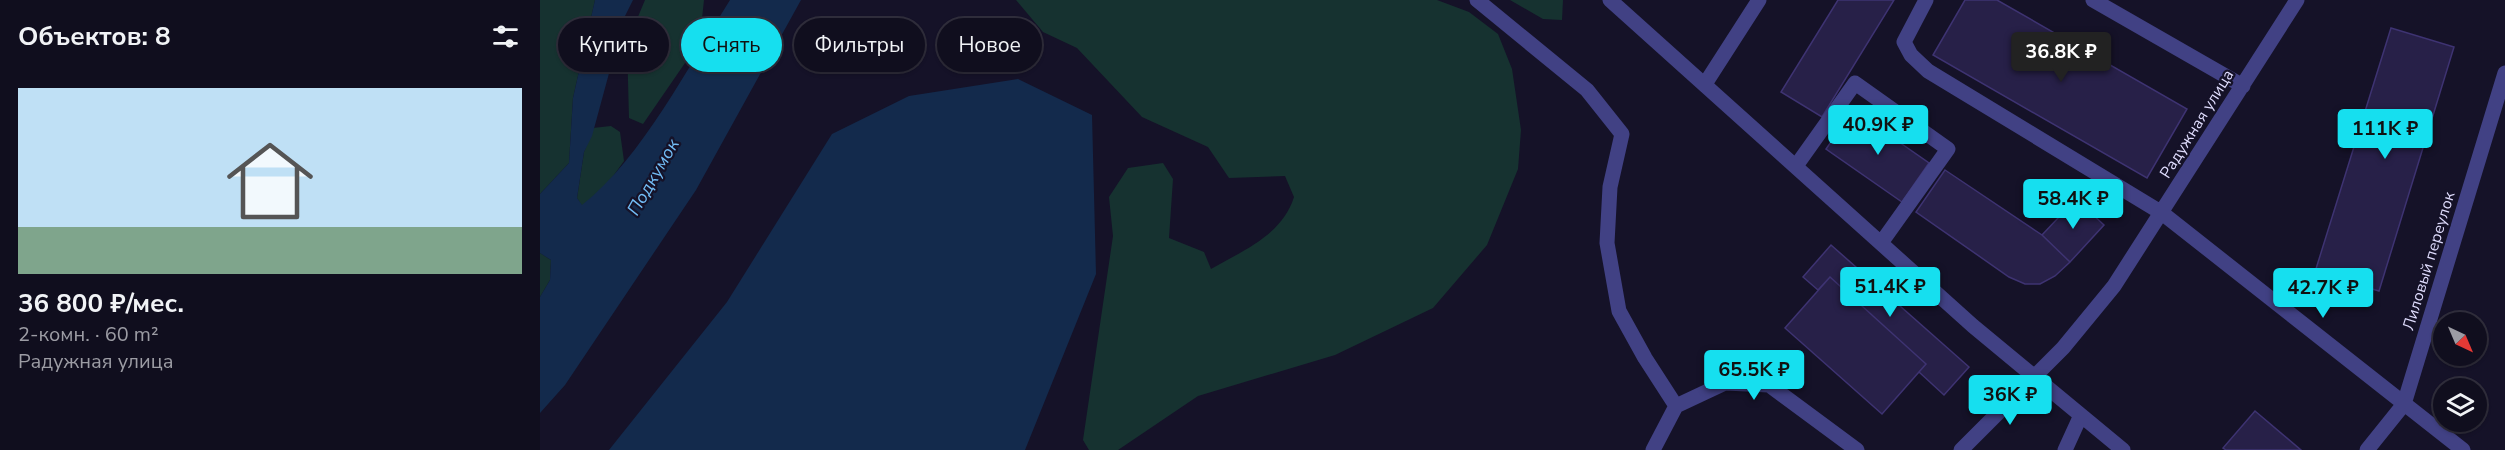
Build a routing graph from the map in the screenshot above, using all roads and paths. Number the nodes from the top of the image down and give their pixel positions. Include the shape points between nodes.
1 (1477, 0) edge
2 (1611, 0) edge
3 (1759, 0) edge
4 (1926, 0) edge
5 (2093, 0) edge
6 (2297, 0) edge
7 (2505, 73) edge
8 (1705, 84) junction
9 (2242, 86) junction
10 (1796, 166) junction
11 (2162, 213) junction
12 (1881, 243) junction
13 (2035, 378) junction
14 (2404, 404) junction
15 (1676, 406) junction
16 (2081, 415) junction
17 (1653, 450) edge
18 (1857, 450) edge
19 (1961, 450) edge
20 (2065, 450) edge
21 (2123, 450) edge
22 (2367, 450) edge
23 (2463, 450) edge

1 - 15 street via 1587,90 1622,134 1610,187 1607,243 1620,311
2 - 8 street
3 - 8 street
4 - 11 street via 1904,42 1928,71
5 - 9 street
6 - 9 street, Радужная улица
7 - 14 street, Лиловый переулок
8 - 10 street
9 - 11 street, Радужная улица
10 - 12 street
10 - 12 street via 1855,83 1948,149
11 - 13 street, Радужная улица via 2114,286
11 - 14 street
12 - 13 street
13 - 16 street
13 - 19 street, Радужная улица
14 - 22 street, Лиловый переулок
14 - 23 street
15 - 17 street
15 - 18 street via 1725,383 1769,385
16 - 20 street
16 - 21 street

